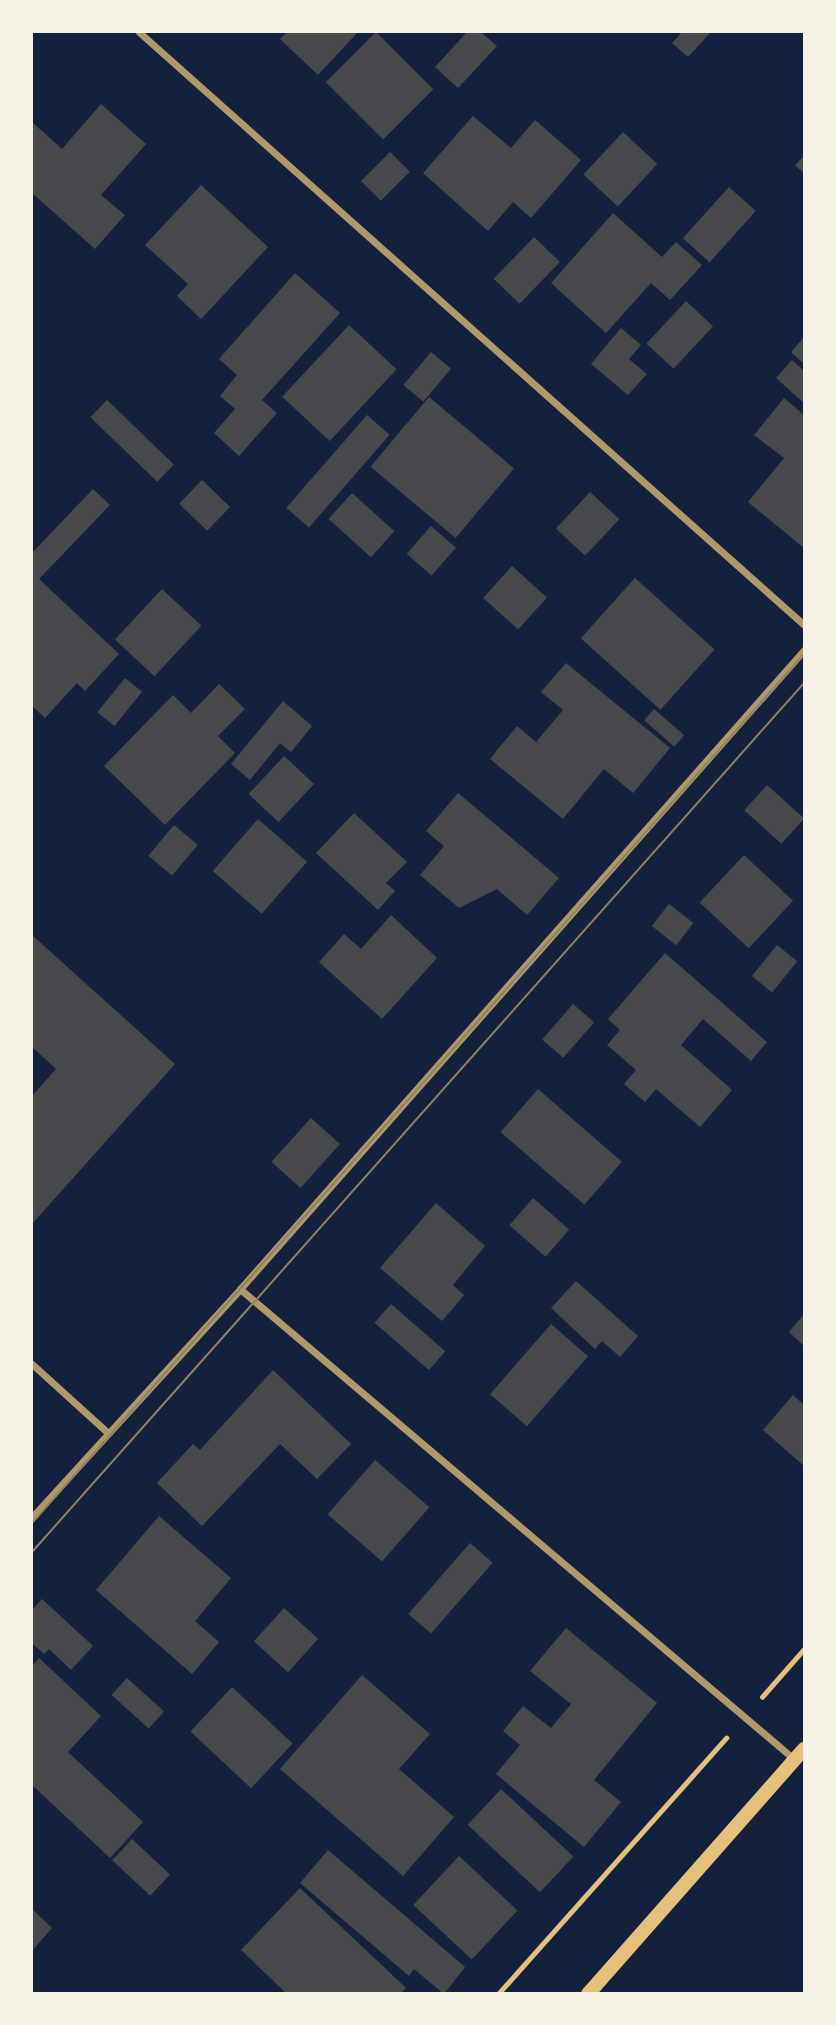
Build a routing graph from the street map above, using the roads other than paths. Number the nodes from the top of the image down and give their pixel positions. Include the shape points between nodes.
1 (139, 32) edge
2 (804, 625) edge
3 (804, 650) edge
4 (240, 1289) junction
5 (32, 1364) edge
6 (107, 1432) junction
7 (32, 1517) edge
8 (800, 1754) edge
9 (588, 1993) edge

1 - 2 street
3 - 4 street
4 - 6 street
4 - 8 street via 745,1716
5 - 6 street
6 - 7 street
8 - 9 main road

